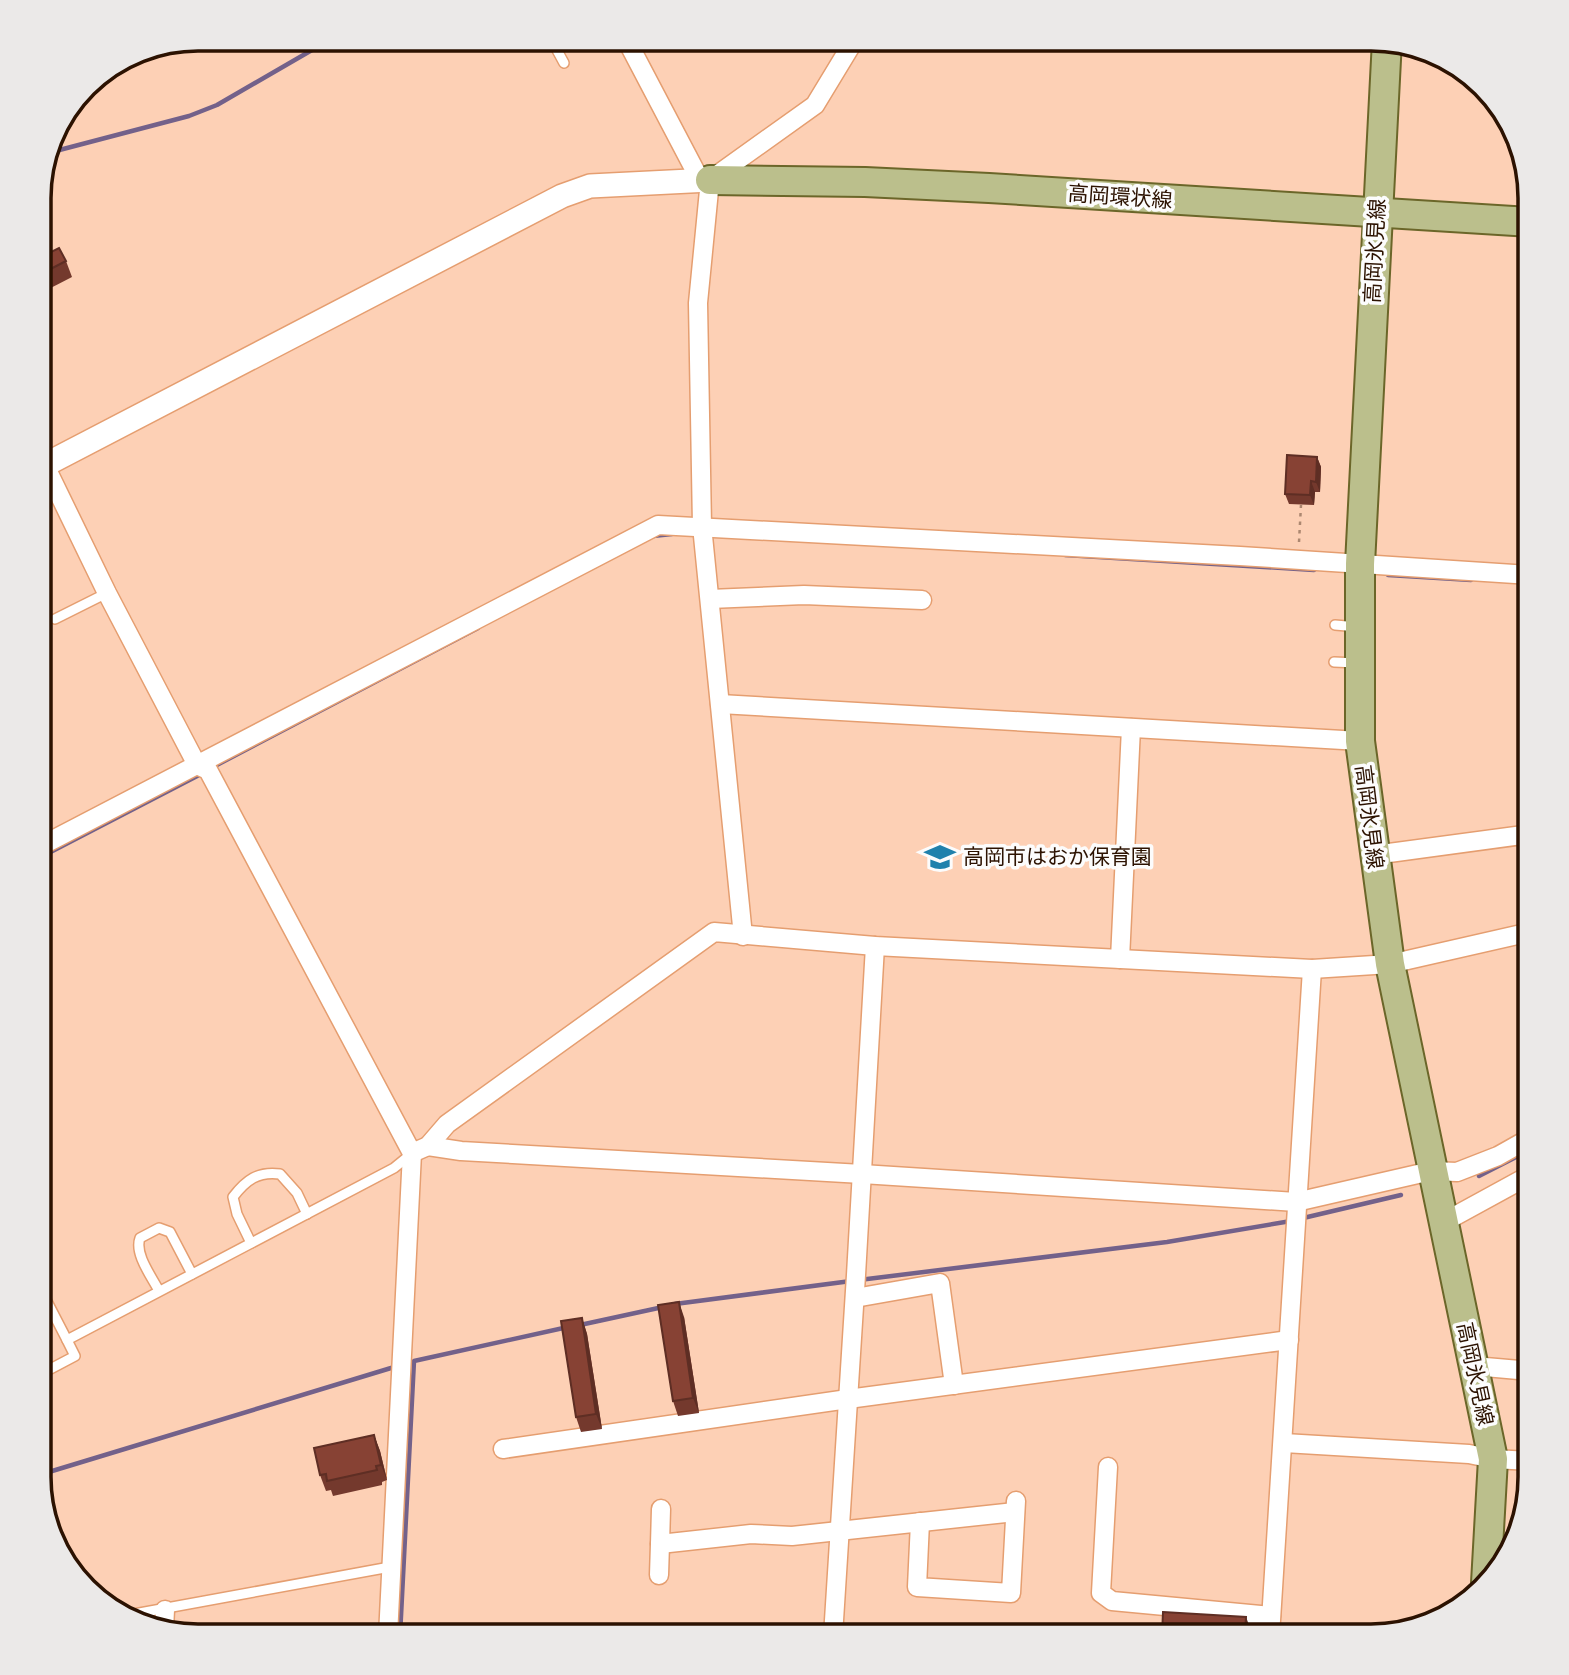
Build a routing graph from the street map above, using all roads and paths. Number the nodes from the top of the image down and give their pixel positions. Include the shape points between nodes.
1 (558, 51) edge
2 (633, 51) edge
3 (848, 51) edge
4 (1386, 52) edge
5 (564, 63) dead end
6 (705, 180) junction
7 (1376, 214) junction
8 (1518, 221) edge
9 (51, 457) edge
10 (51, 482) edge
11 (1301, 505) edge
12 (702, 528) junction
13 (1298, 559) junction
14 (1360, 564) junction
15 (1518, 574) edge
16 (107, 593) junction
17 (710, 599) junction
18 (922, 600) dead end
19 (55, 619) dead end
20 (720, 704) junction
21 (1131, 728) junction
22 (1360, 741) junction
23 (203, 768) junction
24 (1518, 836) edge
25 (51, 842) edge
26 (1374, 855) junction
27 (1518, 935) edge
28 (743, 936) junction
29 (875, 946) junction
30 (1120, 959) junction
31 (1390, 964) junction
32 (1312, 969) junction
33 (1518, 1144) edge
34 (420, 1150) junction
35 (1431, 1171) junction
36 (862, 1174) junction
37 (1518, 1182) edge
38 (307, 1214) junction
39 (1296, 1215) junction
40 (1444, 1222) junction
41 (251, 1243) junction
42 (192, 1274) junction
43 (855, 1289) junction
44 (159, 1291) junction
45 (51, 1310) edge
46 (67, 1340) junction
47 (1289, 1340) junction
48 (1474, 1366) junction
49 (51, 1368) edge
50 (1518, 1370) edge
51 (954, 1385) junction
52 (848, 1399) junction
53 (1284, 1443) junction
54 (503, 1449) dead end
55 (1493, 1459) junction
56 (1518, 1460) edge
57 (1108, 1467) dead end
58 (661, 1509) dead end
59 (920, 1522) junction
60 (840, 1530) junction
61 (660, 1544) junction
62 (390, 1567) junction
63 (1487, 1568) edge
64 (659, 1575) dead end
65 (165, 1609) junction
66 (141, 1613) edge
67 (1272, 1616) junction
68 (164, 1620) edge
69 (388, 1624) edge
70 (833, 1624) edge
71 (1271, 1624) edge

1 - 5 lane
2 - 6 street
3 - 6 street via 815,105
4 - 7 main road, 高岡氷見線
6 - 7 main road, 高岡環状線 via 989,188
6 - 9 street via 590,186 562,196
6 - 12 street via 698,303
7 - 8 main road, 高岡環状線
7 - 14 main road, 高岡氷見線
10 - 16 street
11 - 13 path
12 - 13 street
12 - 17 street
12 - 23 street via 658,525
13 - 14 street
14 - 15 street
14 - 22 main road, 高岡氷見線 via 1347,626 1347,663
16 - 19 lane
16 - 23 street
17 - 18 street via 804,595
17 - 20 street
20 - 21 street
20 - 28 street
21 - 22 street
21 - 30 street
22 - 26 main road, 高岡氷見線
23 - 25 street
23 - 34 street
24 - 26 street
26 - 31 main road, 高岡氷見線
27 - 31 street
28 - 29 street
28 - 34 street via 714,932 447,1124
29 - 30 street
29 - 36 street
30 - 32 street
31 - 32 street
31 - 35 main road, 高岡氷見線
32 - 39 street
33 - 35 street via 1471,1168
34 - 36 street
34 - 38 lane
34 - 62 street via 398,1394
35 - 39 street
35 - 40 main road, 高岡氷見線
36 - 39 street
36 - 43 street
37 - 40 street
38 - 41 lane
38 - 41 lane via 280,1174 259,1174 233,1197
39 - 47 street
40 - 48 main road, 高岡氷見線
41 - 42 lane
42 - 44 lane
42 - 44 lane via 170,1232 159,1228 140,1238 138,1244
43 - 51 street via 940,1283
43 - 52 street
44 - 46 lane
45 - 46 lane
46 - 49 lane via 75,1356
47 - 51 street
47 - 53 street
48 - 50 street
48 - 55 main road, 高岡氷見線
51 - 52 street
52 - 54 street
52 - 60 street
53 - 55 street
53 - 67 street
55 - 56 street
55 - 63 main road, 高岡氷見線
57 - 67 street via 1101,1592 1112,1601
58 - 61 street
59 - 59 street via 1016,1507 1011,1593 917,1587
59 - 60 street
60 - 61 street
60 - 70 street
61 - 64 street
62 - 65 lane
62 - 69 street
65 - 66 lane
65 - 68 street
67 - 71 street

